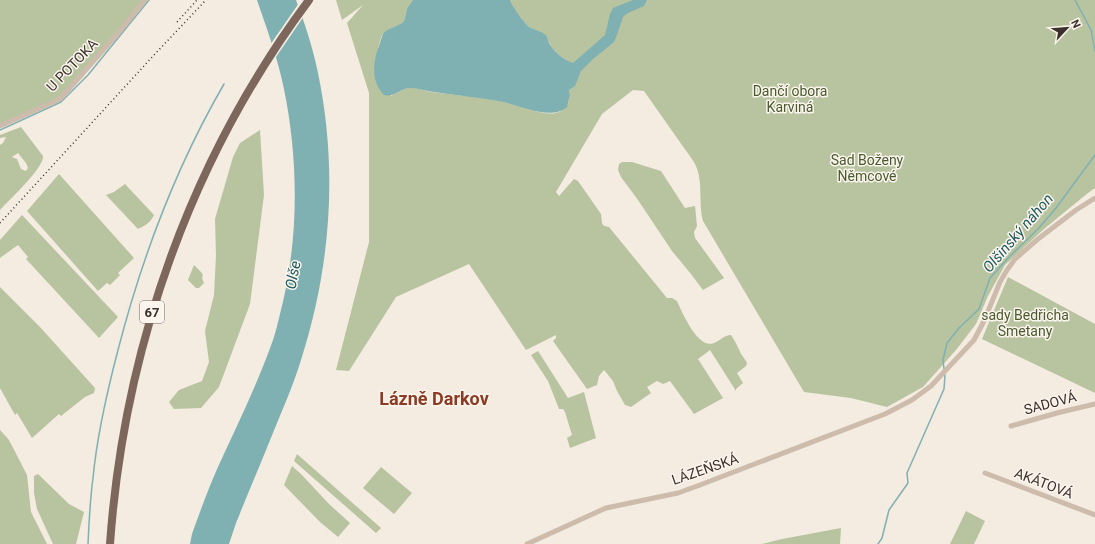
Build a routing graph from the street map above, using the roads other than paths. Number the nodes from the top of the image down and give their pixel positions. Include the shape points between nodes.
1 (145, 0) edge
2 (309, 0) edge
3 (0, 126) edge
4 (1095, 198) edge
5 (1095, 404) edge
6 (1011, 426) dead end
7 (985, 473) dead end
8 (1095, 515) edge
9 (110, 544) edge
10 (527, 544) edge

1 - 3 street, U POTOKA via 60,99
2 - 9 main road, 67 via 245,96 221,140 171,253 142,344 128,408 117,473
4 - 10 street, LÁZEŇSKÁ via 1015,259 1006,270 974,340 931,386 912,400 891,411 678,493 606,508
5 - 6 street, SADOVÁ
7 - 8 street, AKÁTOVÁ

